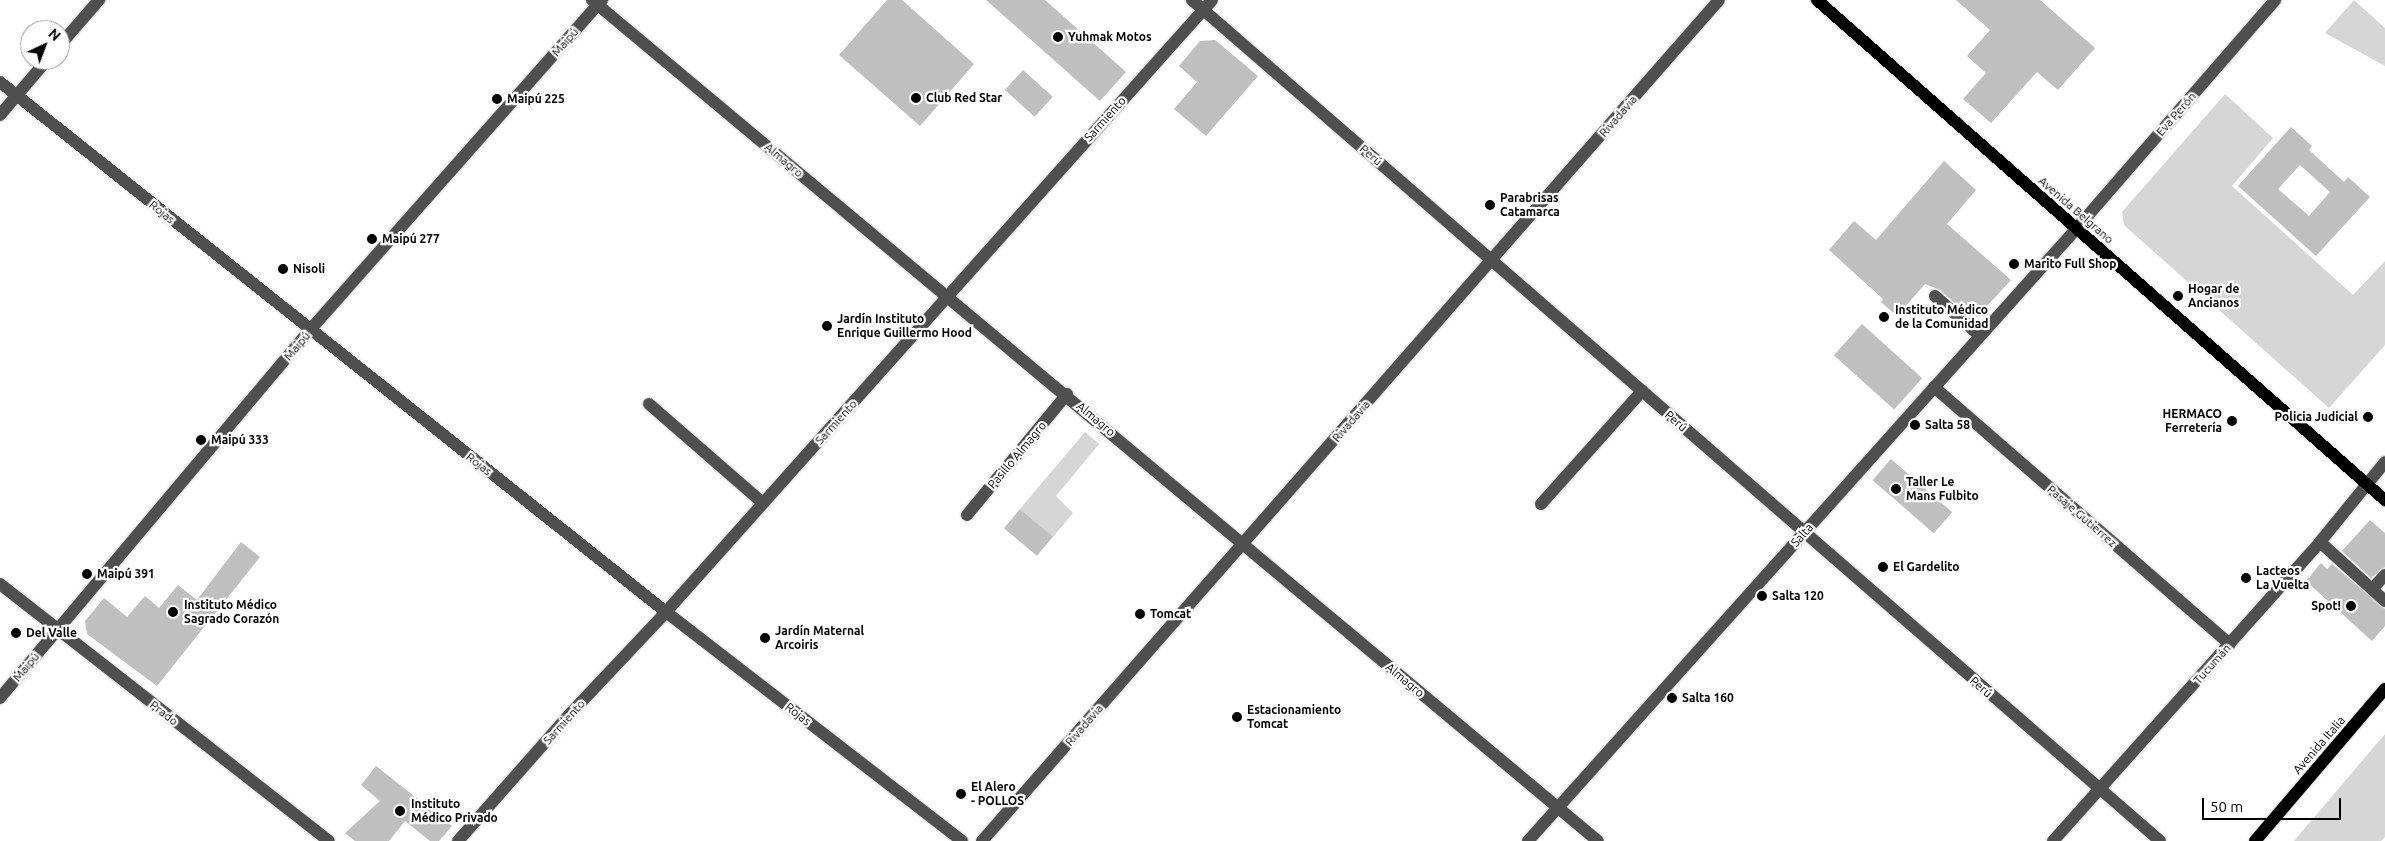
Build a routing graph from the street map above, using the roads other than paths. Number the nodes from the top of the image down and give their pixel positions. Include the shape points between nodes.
1 (99, 0) edge
2 (1192, 0) edge
3 (1719, 0) edge
4 (1817, 0) edge
5 (2275, 0) edge
6 (597, 2) edge
7 (1208, 5) edge
8 (70, 33) edge
9 (38, 70) edge
10 (0, 82) edge
11 (17, 95) junction
12 (0, 115) edge
13 (2076, 228) junction
14 (1493, 260) junction
15 (948, 296) junction
16 (1935, 296) dead end
17 (310, 330) junction
18 (1980, 336) junction
19 (1934, 387) junction
20 (1642, 391) junction
21 (1067, 394) junction
22 (650, 404) dead end
23 (2385, 462) edge
24 (2367, 485) junction
25 (2385, 500) edge
26 (763, 503) junction
27 (1541, 504) dead end
28 (967, 515) dead end
29 (1804, 532) junction
30 (2320, 542) junction
31 (1243, 544) junction
32 (2385, 575) edge
33 (0, 584) edge
34 (2372, 589) junction
35 (2385, 601) edge
36 (666, 612) junction
37 (57, 630) junction
38 (2230, 644) junction
39 (2385, 689) edge
40 (0, 698) edge
41 (2099, 789) junction
42 (1558, 807) junction
43 (329, 841) edge
44 (458, 841) edge
45 (962, 841) edge
46 (982, 841) edge
47 (1528, 841) edge
48 (1598, 841) edge
49 (2053, 841) edge
50 (2160, 841) edge
51 (2255, 841) edge

1 - 8 street
2 - 7 street, Perú
3 - 14 street, Rivadavia
4 - 13 main road, Avenida Belgrano
5 - 13 street, Eva Perón
6 - 15 street, Almagro
6 - 17 street, Maipú
7 - 14 street, Perú
7 - 15 street, Sarmiento
9 - 11 street
10 - 11 street, Rojas
11 - 12 street
11 - 17 street, Rojas
13 - 18 street, Salta
13 - 24 main road, Avenida Belgrano
14 - 20 street, Perú
14 - 31 street, Rivadavia
15 - 21 street, Almagro
15 - 26 street, Sarmiento
16 - 18 street
17 - 36 street, Rojas
17 - 37 street, Maipú
18 - 19 street, Salta
19 - 29 street, Salta
19 - 38 street, Pasaje Gutierrez
20 - 27 street
20 - 29 street, Perú
21 - 28 street, Pasillo Almagro
21 - 31 street, Almagro
22 - 26 street
23 - 24 street, Tucumán
24 - 25 main road, Avenida Belgrano
24 - 30 street, Tucumán
26 - 36 street, Sarmiento
29 - 41 street, Perú
29 - 42 street, Salta
30 - 34 street
30 - 38 street, Tucumán
31 - 42 street, Almagro
31 - 46 street, Rivadavia
32 - 34 street
33 - 37 street, Prado
34 - 35 street
36 - 44 street, Sarmiento via 569,715
36 - 45 street, Rojas
37 - 40 street, Maipú
37 - 43 street, Prado
38 - 41 street, Tucumán
39 - 51 main road, Avenida Italia
41 - 49 street, Tucumán
41 - 50 street, Perú
42 - 47 street, Salta
42 - 48 street, Almagro

